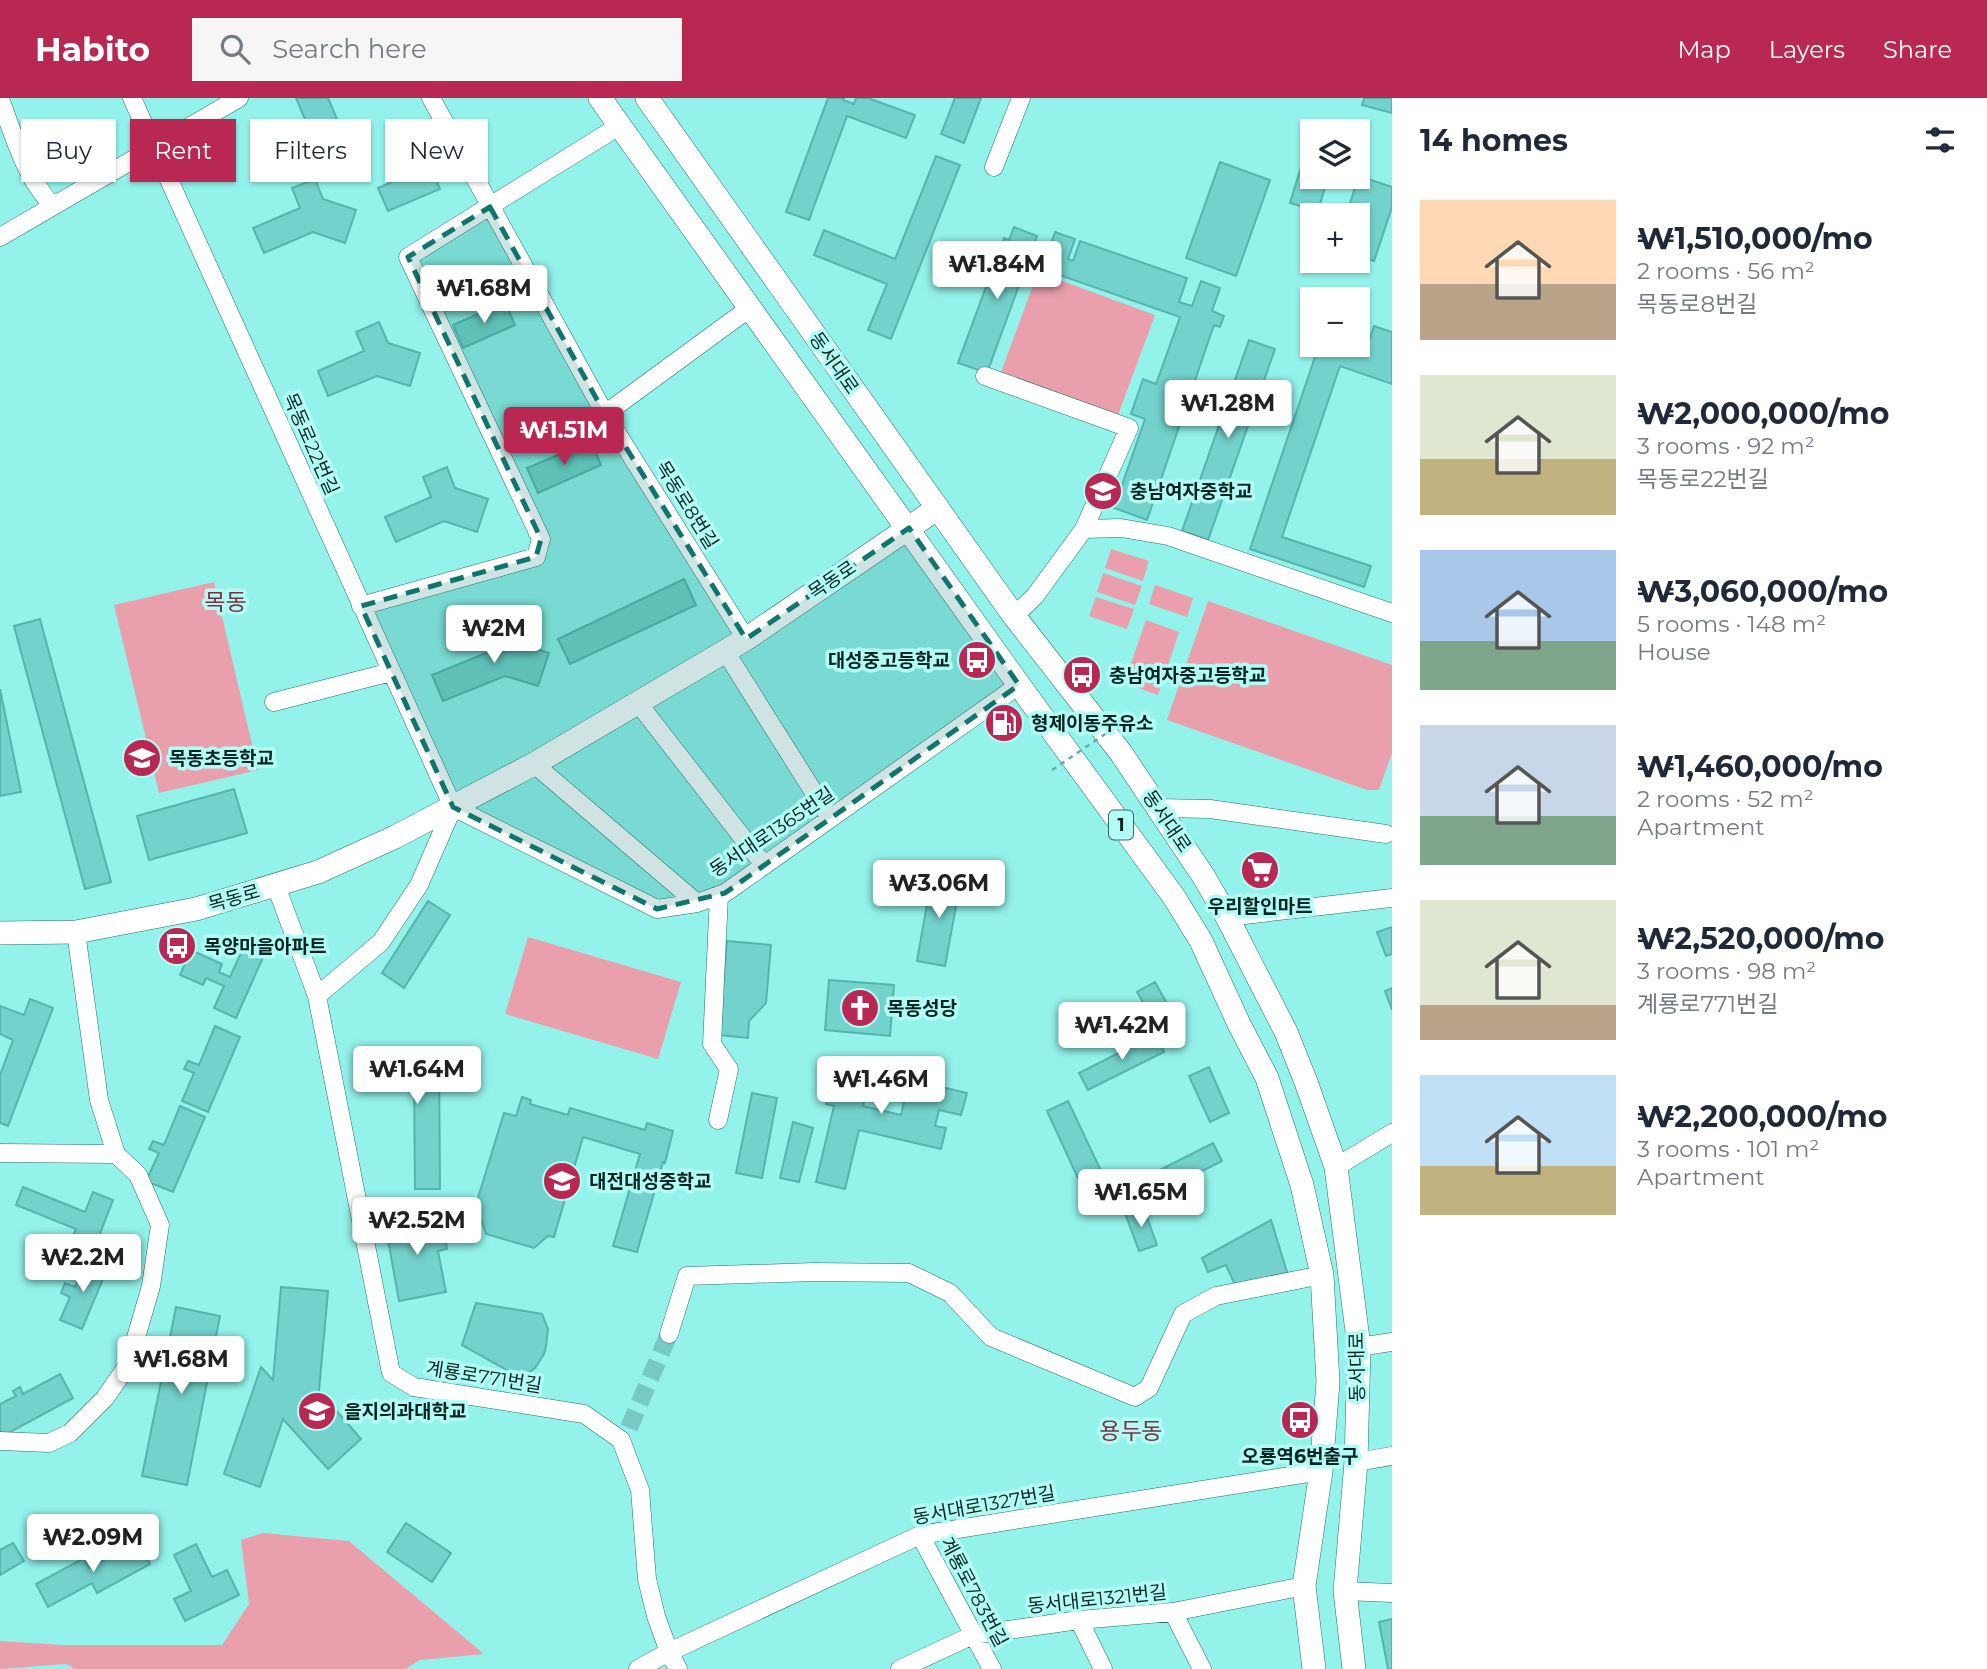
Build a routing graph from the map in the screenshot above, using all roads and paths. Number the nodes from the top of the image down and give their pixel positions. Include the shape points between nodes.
1 (132, 98) edge
2 (239, 98) edge
3 (431, 98) edge
4 (600, 98) edge
5 (648, 98) edge
6 (1021, 98) edge
7 (1, 108) edge
8 (142, 119) edge
9 (203, 119) edge
10 (619, 126) junction
11 (130, 161) edge
12 (994, 167) dead end
13 (171, 182) edge
14 (53, 206) junction
15 (490, 207) junction
16 (0, 237) edge
17 (751, 307) junction
18 (985, 376) dead end
19 (605, 414) junction
20 (938, 508) junction
21 (909, 528) junction
22 (1084, 529) junction
23 (361, 606) junction
24 (1392, 613) edge
25 (1014, 616) junction
26 (746, 639) junction
27 (725, 652) junction
28 (391, 672) junction
29 (1019, 685) junction
30 (274, 702) dead end
31 (638, 703) junction
32 (1120, 724) dead end
33 (534, 764) junction
34 (1052, 770) dead end
35 (453, 807) junction
36 (1157, 808) junction
37 (830, 818) junction
38 (1386, 834) dead end
39 (764, 865) junction
40 (276, 886) junction
41 (719, 895) junction
42 (1392, 898) edge
43 (697, 903) junction
44 (1227, 917) junction
45 (76, 932) junction
46 (0, 933) edge
47 (317, 996) junction
48 (718, 1120) dead end
49 (1392, 1133) edge
50 (0, 1153) edge
51 (116, 1154) junction
52 (1336, 1167) junction
53 (1322, 1275) junction
54 (669, 1334) tunnel mouth
55 (1392, 1342) edge
56 (1359, 1347) junction
57 (0, 1441) edge
58 (1392, 1456) edge
59 (1356, 1462) junction
60 (1321, 1471) junction
61 (920, 1535) junction
62 (1304, 1586) junction
63 (1345, 1591) junction
64 (1392, 1593) edge
65 (1173, 1612) junction
66 (1079, 1620) junction
67 (973, 1635) junction
68 (669, 1652) junction
69 (638, 1669) edge
70 (678, 1669) edge
71 (900, 1669) edge
72 (992, 1669) edge
73 (1103, 1669) edge
74 (1202, 1669) edge
75 (1314, 1669) edge
76 (1354, 1669) edge

1 - 8 street, 목동로22번길
2 - 9 street
3 - 15 street, 목동로8번길
4 - 10 main road, 동서대로 / 1
5 - 20 main road, 동서대로 / 1
6 - 12 street
7 - 14 street via 25,167
10 - 15 street
10 - 17 main road, 동서대로 / 1
11 - 14 street
13 - 23 street, 목동로22번길
14 - 16 street
15 - 19 street, 목동로8번길
15 - 23 street via 408,257 541,539 536,557
17 - 19 street
17 - 21 main road, 동서대로 / 1
18 - 22 street via 1129,428
19 - 26 street, 목동로8번길
20 - 21 main road, 목동로
20 - 25 main road, 동서대로 / 1
21 - 26 main road, 목동로
21 - 29 main road, 동서대로 / 1
22 - 24 street via 1121,528 1168,536
22 - 25 street via 1035,596
23 - 28 street, 목동로22번길
25 - 36 main road, 동서대로 / 1 via 1121,753
26 - 27 main road, 목동로
27 - 31 main road, 목동로
27 - 37 street
28 - 30 street
28 - 35 street, 목동로22번길
29 - 37 street, 동서대로1365번길
29 - 53 main road, 동서대로 / 1 via 1201,940 1280,1112 1303,1185
31 - 33 main road, 목동로
31 - 39 street
32 - 34 path, bridge
33 - 35 main road, 목동로
33 - 43 street
35 - 40 main road, 목동로 via 318,872
35 - 43 street, 동서대로1365번길 via 657,909
35 - 47 street via 419,885 381,942
36 - 38 street via 1210,809
36 - 44 main road, 동서대로 / 1
37 - 39 street, 동서대로1365번길
39 - 41 street, 동서대로1365번길
40 - 45 main road, 목동로 via 196,909
40 - 47 street, 계룡로771번길
41 - 43 street, 동서대로1365번길
41 - 48 street via 712,1044 729,1069
42 - 44 street
44 - 52 main road, 동서대로 / 1 via 1286,1032
45 - 46 main road, 목동로
45 - 51 street via 99,1100
47 - 68 street, 계룡로771번길 via 391,1373 414,1387 584,1414 625,1434 640,1490 647,1579
49 - 52 street
50 - 51 street
51 - 57 street via 138,1175 160,1225 151,1286 128,1364 105,1398 70,1433 49,1443
52 - 56 main road, 동서대로 / 1
53 - 54 street via 1216,1296 1183,1314 1149,1388 1135,1396 991,1336 950,1293 909,1273 687,1276
53 - 60 main road, 동서대로 / 1 via 1328,1382
55 - 56 street
56 - 59 main road, 동서대로 / 1
58 - 59 street
59 - 63 main road, 동서대로 / 1
60 - 61 street, 동서대로1327번길
60 - 62 main road, 동서대로 / 1
61 - 67 street, 계룡로783번길
61 - 68 street, 동서대로1327번길
62 - 65 street, 동서대로1321번길
62 - 75 main road, 동서대로 / 1
63 - 64 street
63 - 76 main road, 동서대로 / 1
65 - 66 street, 동서대로1321번길
65 - 74 street
66 - 67 street, 동서대로1321번길
66 - 73 street
67 - 71 street, 동서대로1321번길
67 - 72 street, 계룡로783번길
68 - 69 street, 동서대로1327번길
68 - 70 street, 계룡로771번길

